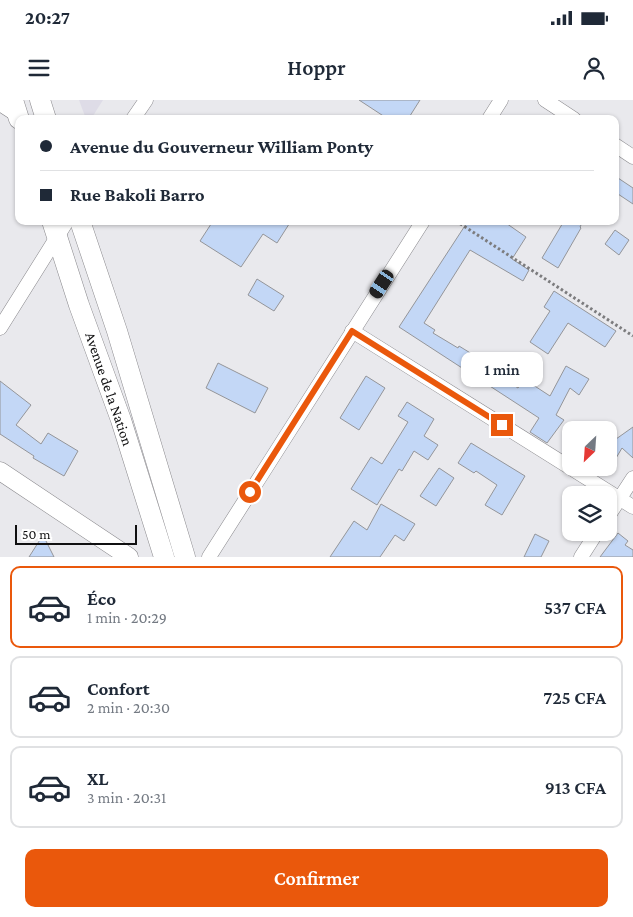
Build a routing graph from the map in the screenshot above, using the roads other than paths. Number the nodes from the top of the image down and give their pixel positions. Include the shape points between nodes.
1 (40, 100) edge
2 (146, 100) edge
3 (501, 100) edge
4 (545, 100) edge
5 (0, 104) edge
6 (18, 113) edge
7 (45, 115) edge
8 (136, 115) edge
9 (492, 115) edge
10 (568, 115) edge
11 (619, 148) edge
12 (633, 157) edge
13 (81, 225) edge
14 (420, 225) edge
15 (58, 226) edge
16 (0, 328) edge
17 (352, 331) junction
18 (0, 471) edge
19 (633, 478) edge
20 (619, 498) junction
21 (617, 501) edge
22 (633, 507) edge
23 (591, 541) edge
24 (129, 557) edge
25 (164, 557) edge
26 (185, 557) edge
27 (209, 557) edge
28 (581, 557) edge

1 - 7 main road
2 - 8 street
3 - 9 street
4 - 10 street
5 - 6 street
11 - 12 street
13 - 26 main road, Avenue de la Nation
14 - 17 street
15 - 16 street
15 - 25 main road, Avenue de la Nation via 79,305
17 - 20 street
17 - 27 street
18 - 24 street
19 - 20 street
20 - 21 street
20 - 22 street
23 - 28 street

